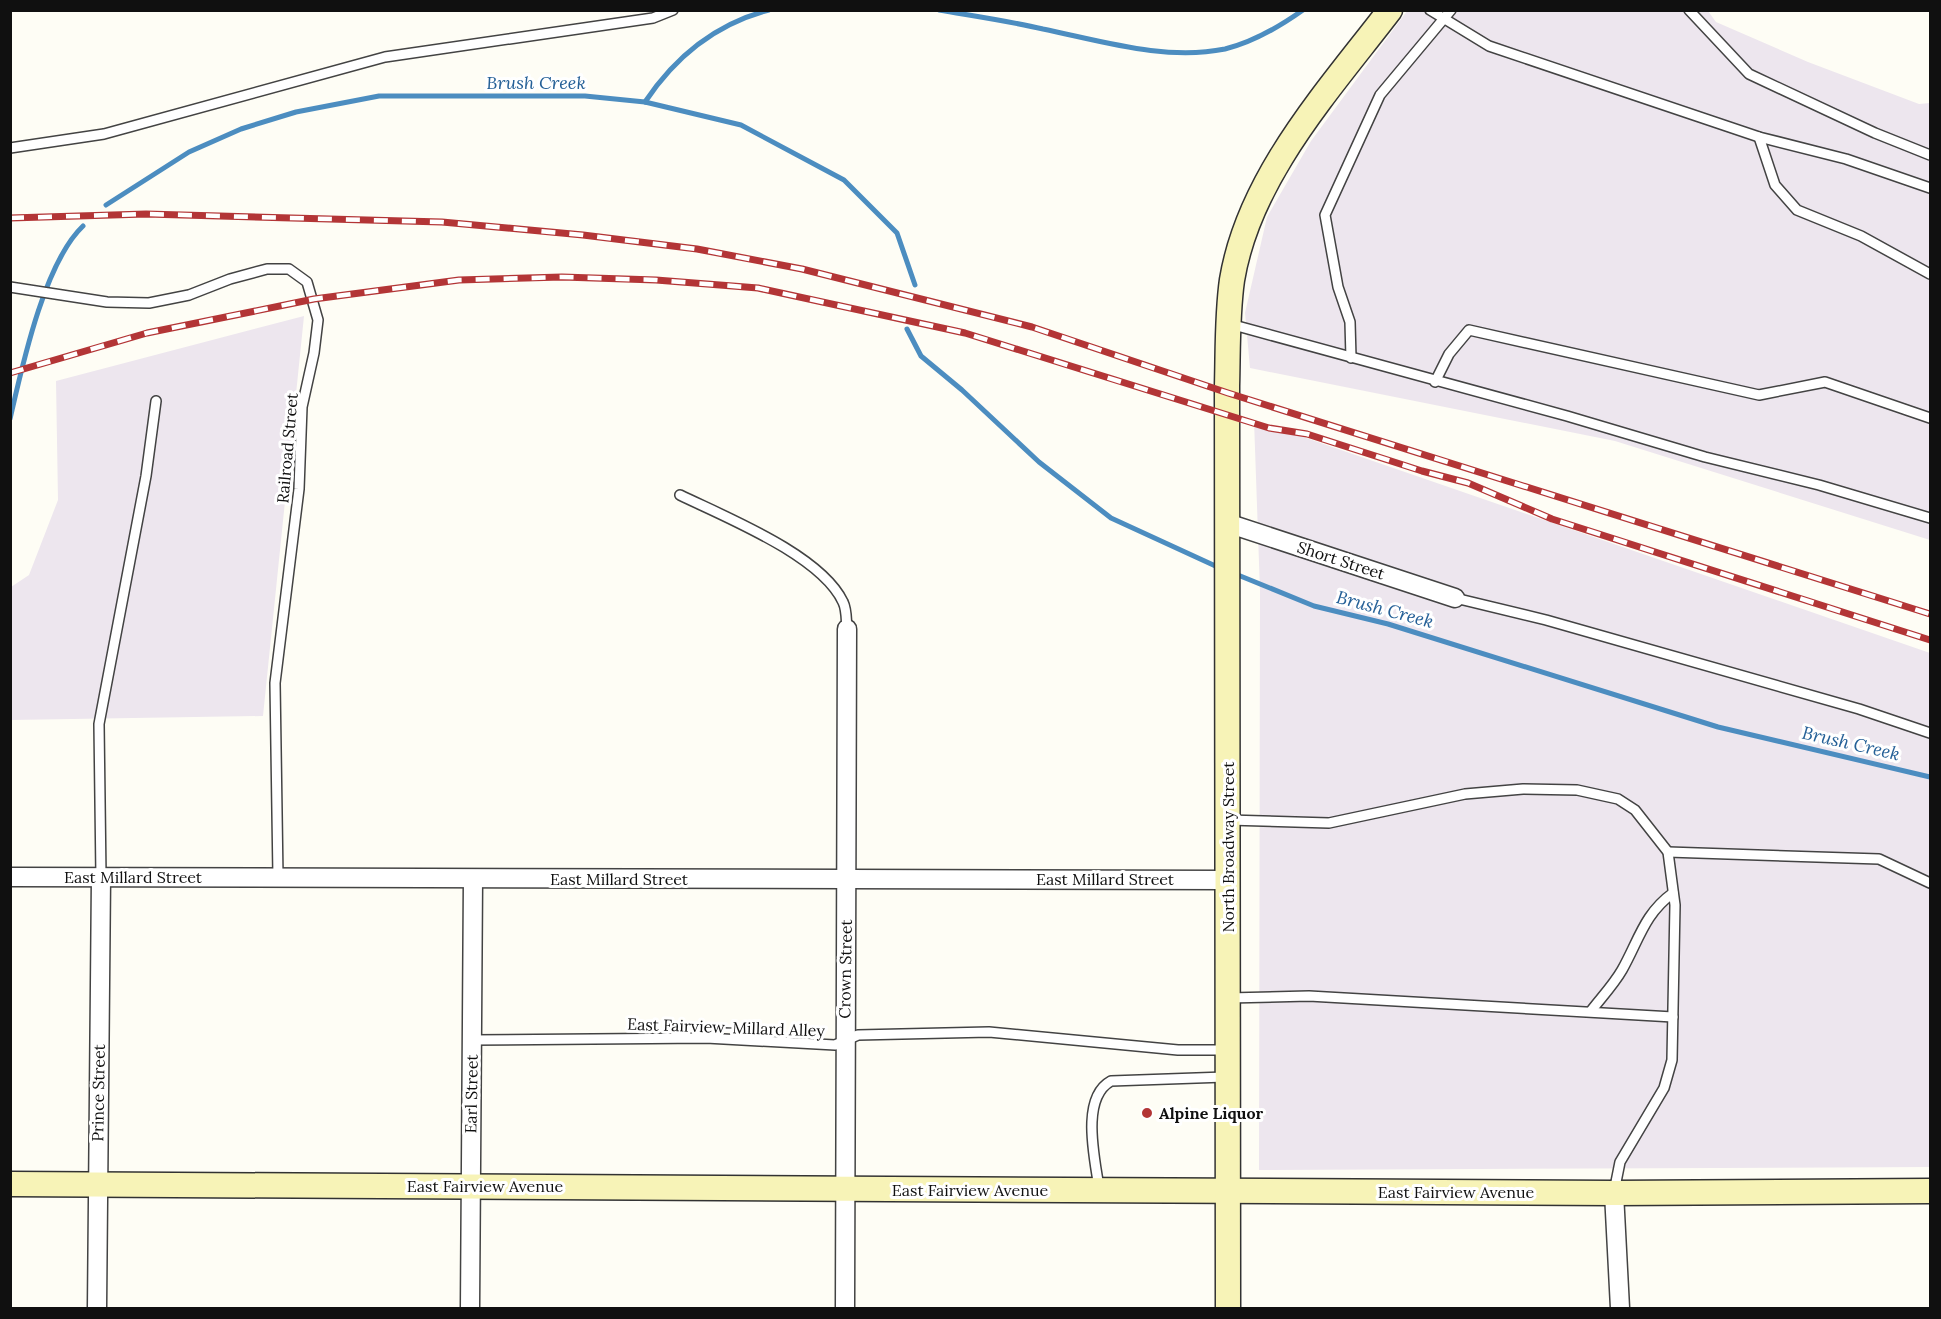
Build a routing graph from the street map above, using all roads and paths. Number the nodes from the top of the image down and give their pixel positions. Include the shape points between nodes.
1 (674, 10) edge
2 (1390, 10) edge
3 (1430, 10) edge
4 (1451, 10) edge
5 (1689, 10) edge
6 (1444, 20) junction
7 (1759, 137) junction
8 (10, 148) edge
9 (1930, 155) edge
10 (1930, 188) edge
11 (1930, 274) edge
12 (10, 287) edge
13 (1229, 324) junction
14 (1351, 358) junction
15 (1435, 382) junction
16 (156, 401) dead end
17 (1930, 418) edge
18 (680, 495) dead end
19 (1930, 518) edge
20 (1227, 533) junction
21 (1455, 598) joint
22 (847, 629) joint
23 (1930, 733) edge
24 (1228, 820) junction
25 (1668, 852) junction
26 (10, 877) edge
27 (101, 877) junction
28 (278, 877) junction
29 (846, 878) junction
30 (473, 879) junction
31 (1228, 880) junction
32 (1930, 883) edge
33 (1673, 893) junction
34 (1228, 998) junction
35 (1591, 1011) junction
36 (1673, 1017) junction
37 (472, 1040) junction
38 (844, 1042) junction
39 (1228, 1050) junction
40 (1228, 1077) junction
41 (10, 1184) edge
42 (97, 1184) junction
43 (471, 1186) junction
44 (843, 1189) junction
45 (1099, 1191) junction
46 (1228, 1191) junction
47 (1930, 1191) edge
48 (1614, 1193) junction
49 (98, 1308) edge
50 (471, 1308) edge
51 (845, 1308) edge
52 (1228, 1308) edge
53 (1620, 1308) edge

1 - 8 lane via 653,18 385,57 104,134
2 - 13 street, North Broadway Street via 1280,159 1260,196 1245,231 1232,280
3 - 6 lane
4 - 6 lane
5 - 9 lane via 1749,74
6 - 7 lane via 1489,46
6 - 14 lane via 1380,95 1325,215 1338,287 1350,322
7 - 10 lane via 1846,159
7 - 11 lane via 1774,185 1797,210 1862,236
12 - 28 lane, Railroad Street via 107,302 149,303 189,295 267,269 289,269 307,282 318,320 302,407 299,489 275,683
13 - 14 lane
13 - 20 street, North Broadway Street
14 - 15 lane
15 - 17 lane via 1449,354 1469,330 1759,395 1825,382
15 - 19 lane
16 - 27 lane via 146,476 99,724
18 - 22 lane via 780,546 817,572 843,601
20 - 21 street, Short Street
20 - 24 street, North Broadway Street
21 - 23 lane via 1546,620
22 - 29 street, Crown Street
24 - 25 lane via 1329,823 1465,794 1577,790 1618,799 1635,810
24 - 31 street, North Broadway Street
25 - 32 lane via 1879,859
25 - 33 lane
26 - 27 street, East Millard Street
27 - 28 street, East Millard Street
27 - 42 street, Prince Street
28 - 30 street, East Millard Street
29 - 30 street, East Millard Street
29 - 31 street, East Millard Street
29 - 38 street, Crown Street
30 - 37 street, Earl Street
31 - 34 street, North Broadway Street
33 - 35 lane via 1646,920 1622,971
33 - 36 lane
34 - 35 lane via 1309,996
34 - 39 street, North Broadway Street
35 - 36 lane
36 - 48 lane via 1672,1060 1664,1088 1620,1162
37 - 38 lane, East Fairview-Millard Alley via 706,1038 835,1045
37 - 43 street, Earl Street
38 - 39 lane, East Fairview-Millard Alley via 858,1035 989,1032 1178,1050
38 - 44 street, Crown Street
39 - 40 street, North Broadway Street
40 - 45 lane via 1111,1082 1102,1086 1092,1110
40 - 46 street, North Broadway Street
41 - 42 street, East Fairview Avenue
42 - 43 street, East Fairview Avenue
42 - 49 street, Prince Street
43 - 44 street, East Fairview Avenue
43 - 50 street, Earl Street
44 - 45 street, East Fairview Avenue
44 - 51 street, Crown Street
45 - 46 street, East Fairview Avenue
46 - 48 street, East Fairview Avenue
46 - 52 street, North Broadway Street
47 - 48 street, East Fairview Avenue
48 - 53 street

